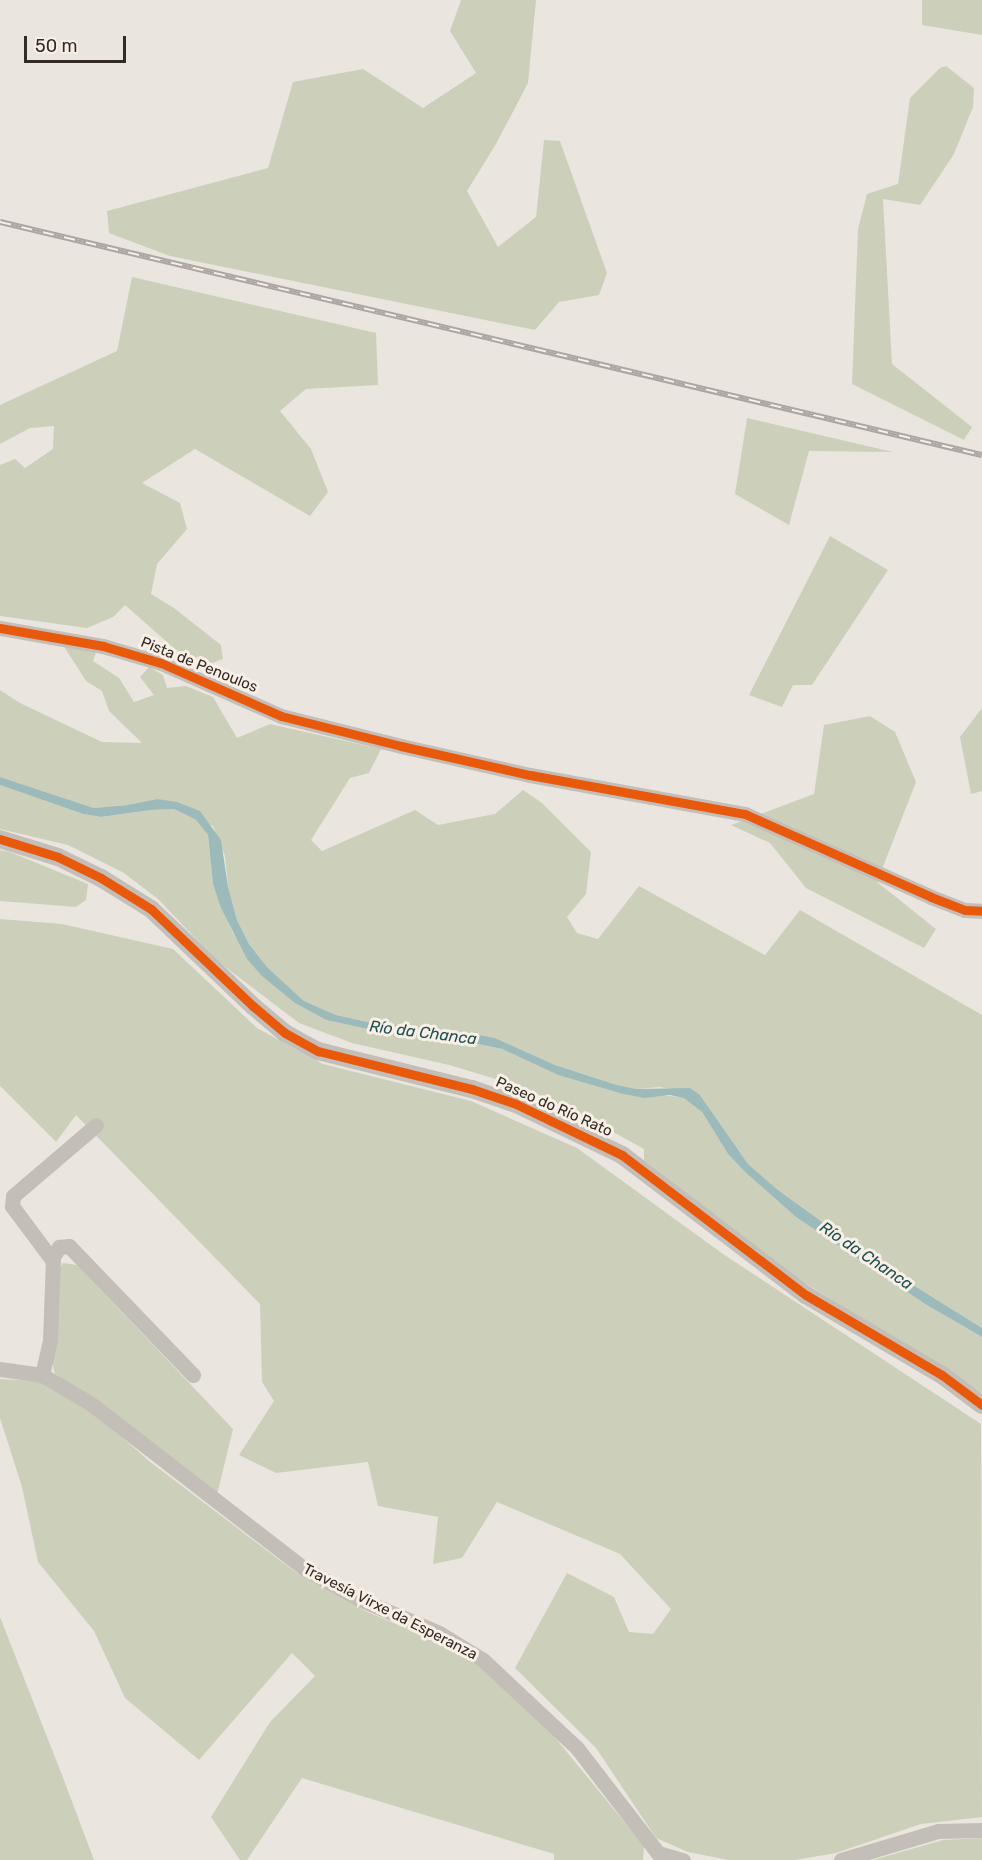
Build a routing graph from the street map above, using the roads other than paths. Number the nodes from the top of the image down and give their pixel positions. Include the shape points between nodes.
1 (0, 628) edge
2 (0, 838) edge
3 (982, 911) edge
4 (96, 1125) dead end
5 (53, 1261) junction
6 (0, 1369) edge
7 (42, 1375) junction
8 (193, 1375) dead end
9 (982, 1405) edge
10 (982, 1830) edge
11 (656, 1856) edge
12 (683, 1860) edge
13 (841, 1860) edge

1 - 3 street, Pista de Penoulos via 122,652 177,669 281,716 530,775 745,814 931,897 965,910
2 - 9 street, Paseo do Río Rato via 58,857 151,909 253,1006 285,1033 318,1051 472,1089 516,1104 622,1155 806,1294 942,1375
4 - 5 street via 13,1196 12,1206
5 - 7 street via 50,1340
5 - 8 street via 59,1247 69,1246
6 - 7 street, Travesía Virxe da Esperanza
7 - 11 street, Travesía Virxe da Esperanza via 90,1402 305,1569 359,1599 439,1634 483,1660 577,1748
10 - 13 street via 938,1832
11 - 12 street, Travesía Virxe da Esperanza

